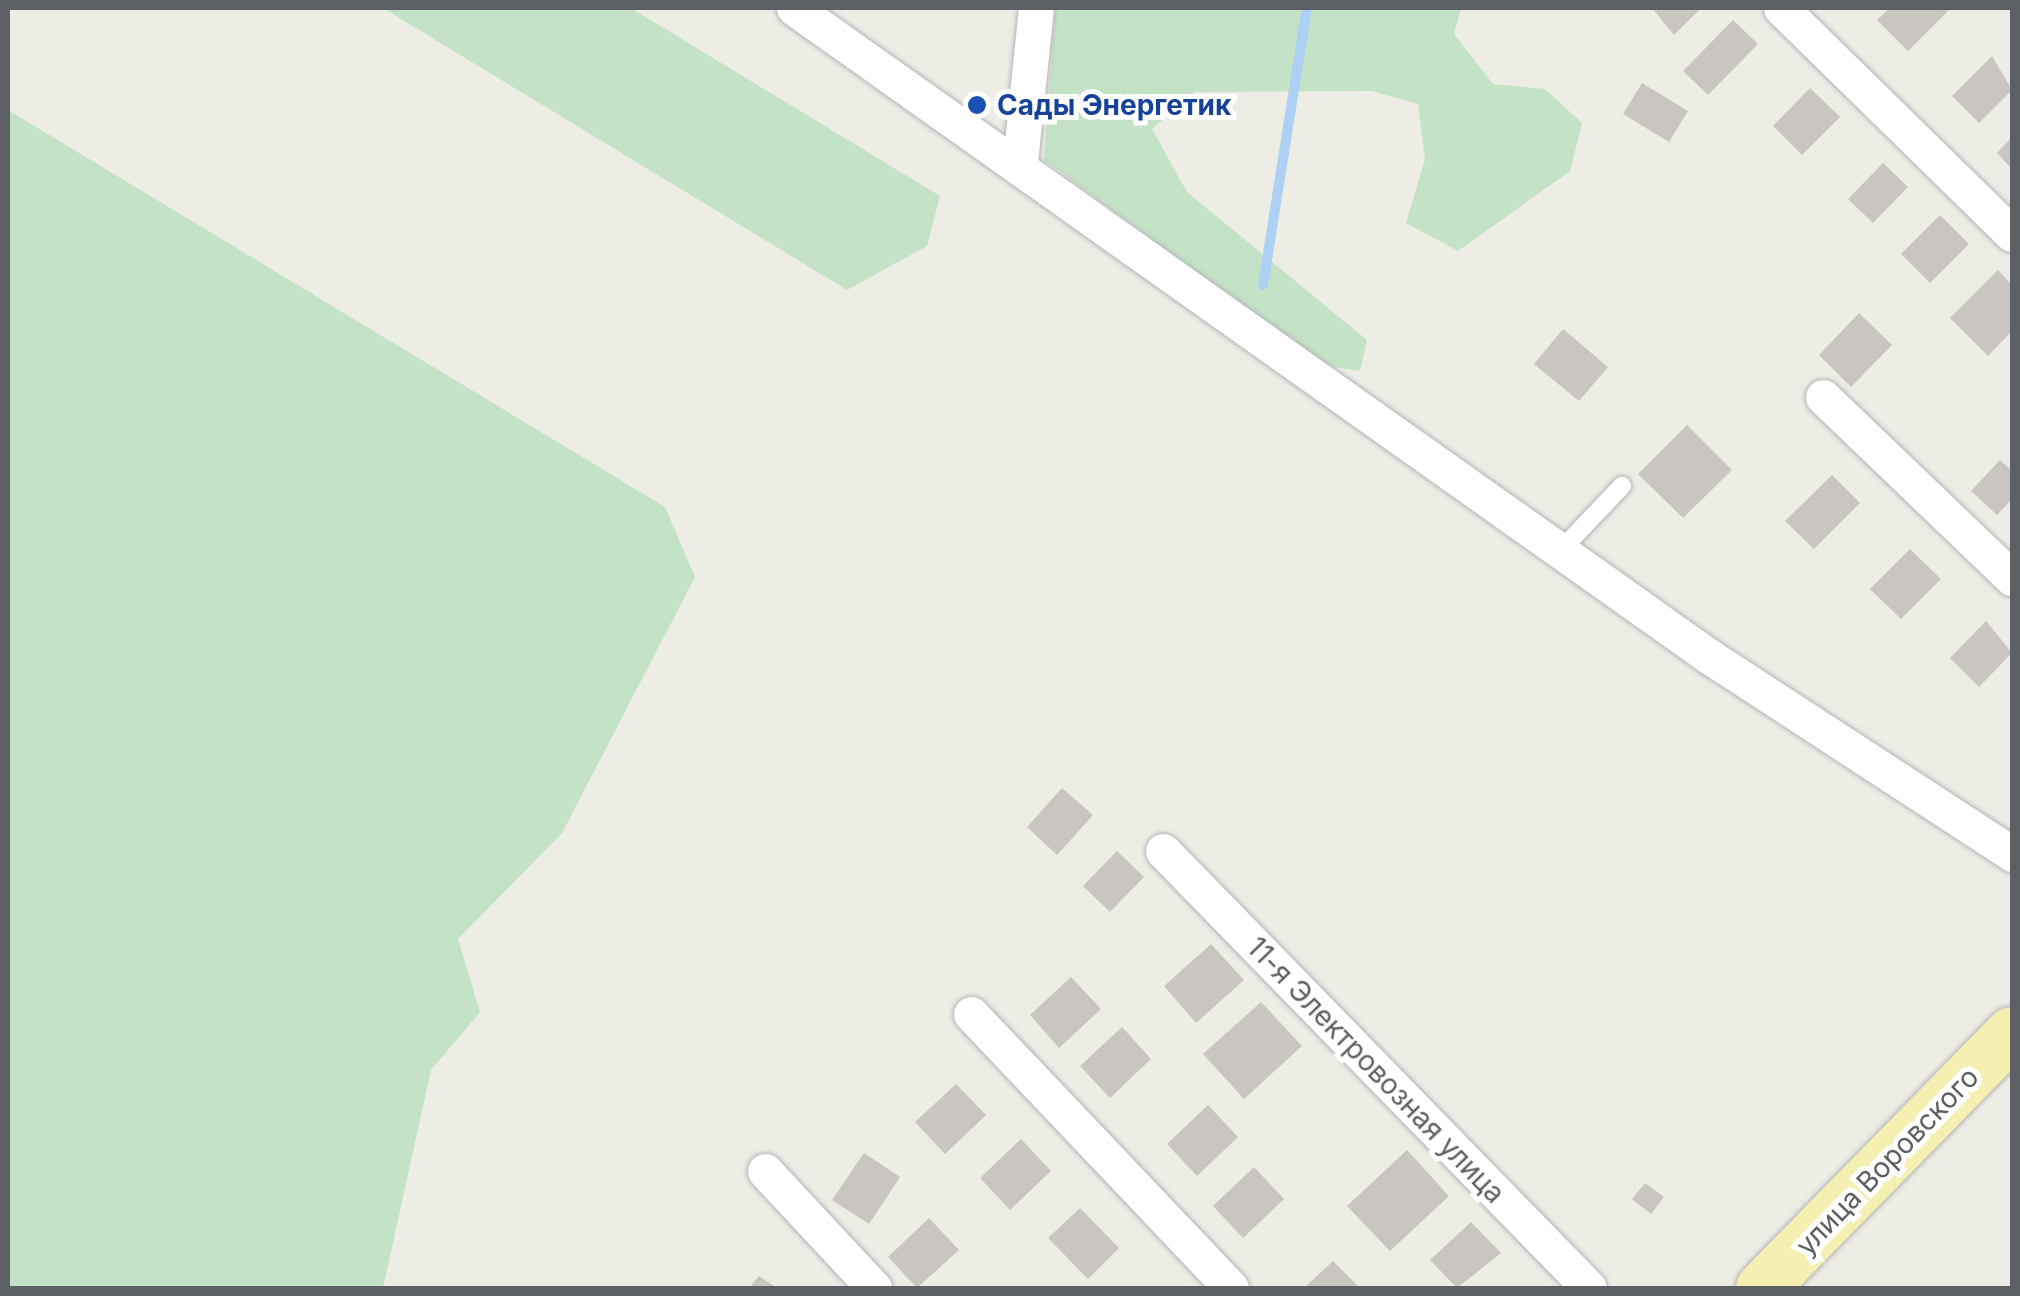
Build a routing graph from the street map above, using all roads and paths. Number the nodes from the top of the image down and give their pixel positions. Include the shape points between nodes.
1 (794, 8) edge
2 (1036, 8) edge
3 (1782, 8) edge
4 (1020, 162) junction
5 (2012, 234) edge
6 (1823, 396) dead end
7 (1622, 486) dead end
8 (1560, 551) junction
9 (2012, 578) edge
10 (1163, 851) dead end
11 (2012, 854) edge
12 (971, 1014) dead end
13 (2012, 1033) edge
14 (765, 1171) dead end
15 (874, 1288) edge
16 (1231, 1288) edge
17 (1589, 1288) edge
18 (1762, 1288) edge

1 - 4 street
2 - 4 street
3 - 5 street
4 - 8 street
6 - 9 street
7 - 8 lane
8 - 11 street
10 - 17 street, 11-я Электровозная улица
12 - 16 street
13 - 18 main road, улица Воровского
14 - 15 street

